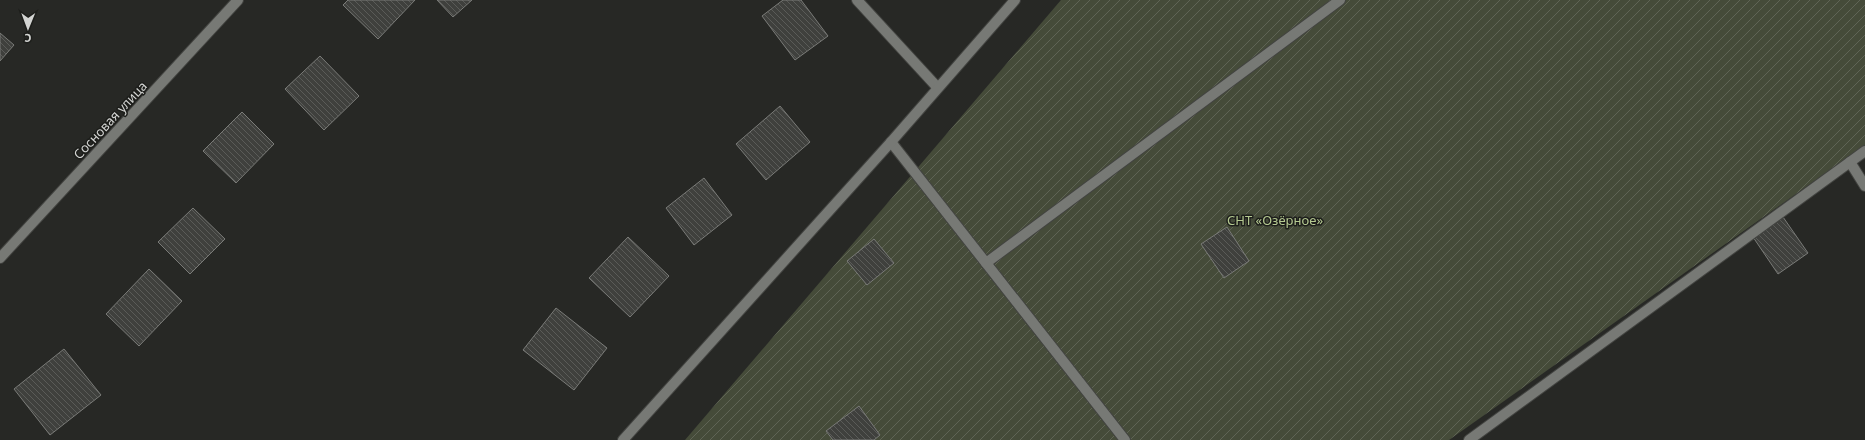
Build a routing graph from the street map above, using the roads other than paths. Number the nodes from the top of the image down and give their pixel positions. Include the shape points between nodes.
1 (238, 0) edge
2 (857, 0) edge
3 (1015, 0) edge
4 (1340, 0) edge
5 (937, 87) junction
6 (891, 142) junction
7 (1865, 150) edge
8 (1850, 162) junction
9 (1865, 186) edge
10 (0, 258) edge
11 (986, 263) junction
12 (623, 440) edge
13 (1125, 440) edge
14 (1469, 440) edge

1 - 10 street, Сосновая улица
2 - 5 street
3 - 5 street
4 - 11 street
5 - 6 street
6 - 11 street
6 - 12 street
7 - 8 street
8 - 9 street
8 - 14 street
11 - 13 street

